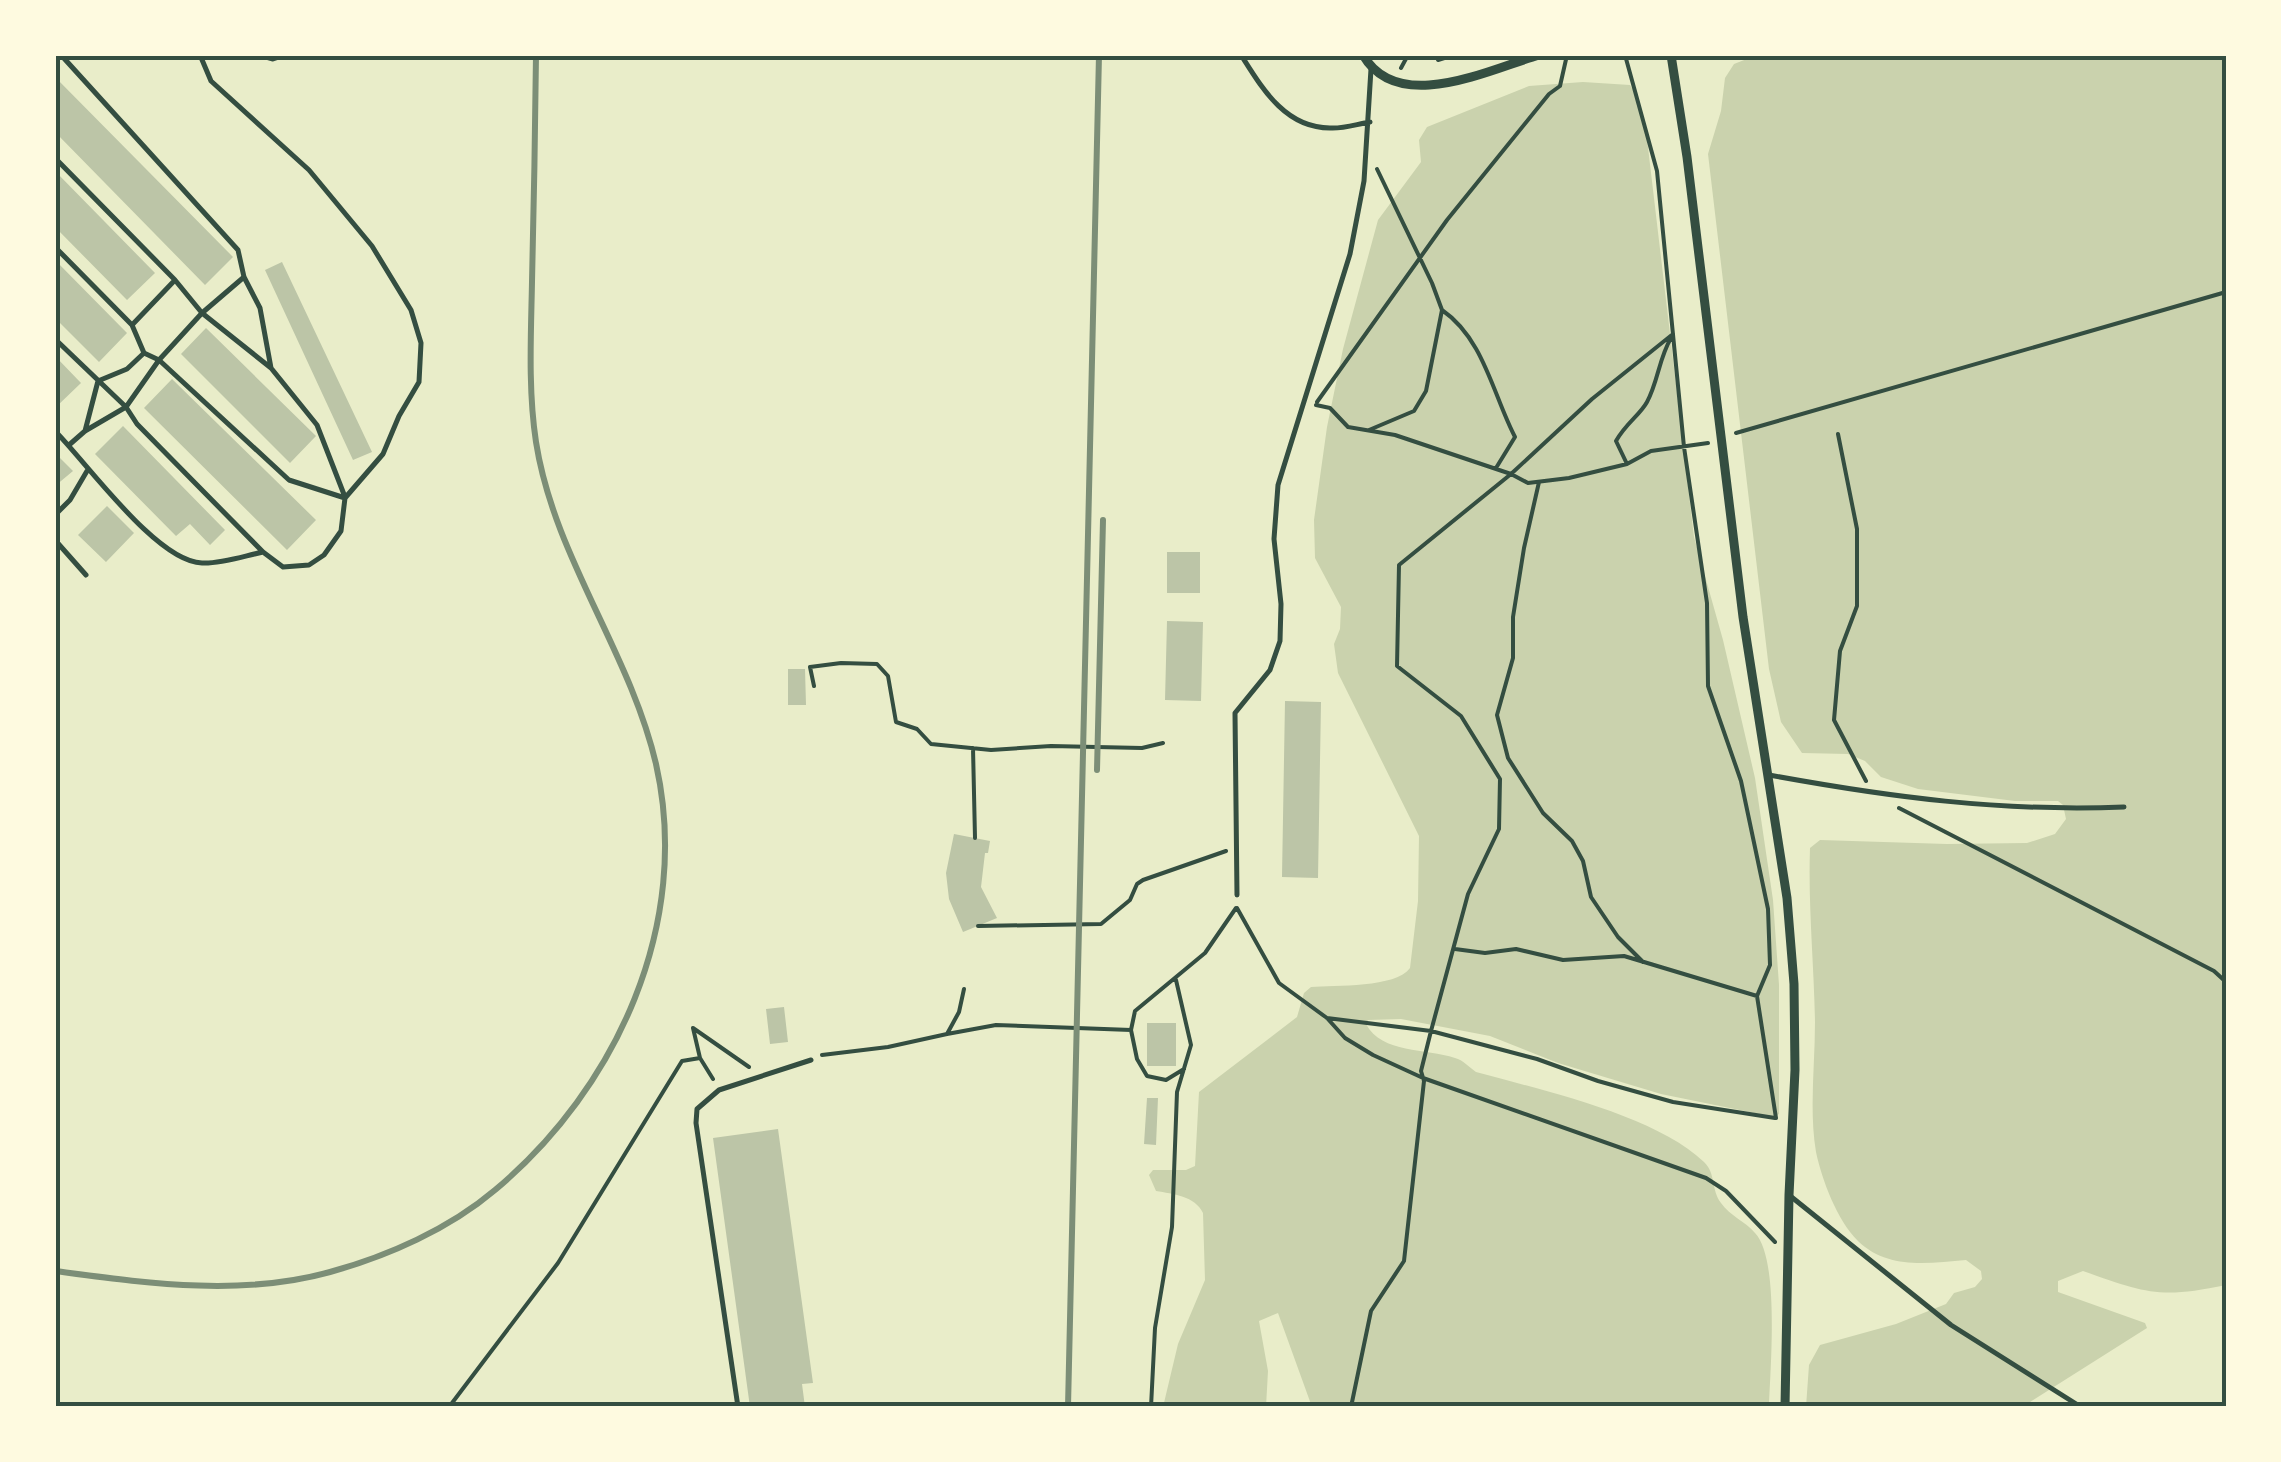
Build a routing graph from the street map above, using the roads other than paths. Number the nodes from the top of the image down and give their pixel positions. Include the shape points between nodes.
1 (61, 55) edge
2 (200, 55) edge
3 (259, 55) edge
4 (285, 55) edge
5 (1242, 55) edge
6 (1364, 55) edge
7 (1539, 55) edge
8 (1671, 55) edge
9 (1372, 69) junction
10 (1370, 122) junction
11 (55, 158) edge
12 (55, 248) edge
13 (244, 277) junction
14 (175, 280) junction
15 (202, 313) junction
16 (132, 325) junction
17 (55, 338) edge
18 (144, 353) junction
19 (159, 360) junction
20 (272, 368) junction
21 (98, 381) junction
22 (126, 408) junction
23 (55, 431) edge
24 (85, 431) junction
25 (68, 444) junction
26 (88, 471) junction
27 (345, 498) junction
28 (55, 515) edge
29 (55, 540) edge
30 (263, 552) junction
31 (86, 575) dead end
32 (1769, 775) junction
33 (2124, 808) dead end
34 (1238, 895) road end
35 (811, 1060) road end
36 (1789, 1195) junction
37 (738, 1407) edge
38 (1786, 1407) edge
39 (2081, 1407) edge

1 - 13 lane via 238,250
2 - 27 lane via 211,81 322,185 372,246 411,310 421,344 418,382 383,454
3 - 4 lane
5 - 10 lane via 1270,100 1292,117 1328,129
6 - 9 street
7 - 9 street via 1439,84 1392,82
8 - 32 street
9 - 10 lane
10 - 34 lane via 1350,254 1278,486 1280,642 1270,670 1235,714
11 - 14 lane
12 - 16 lane
13 - 15 lane
13 - 20 lane via 260,308
14 - 15 lane
14 - 16 lane
15 - 19 lane
15 - 20 lane
16 - 18 lane
17 - 21 lane
18 - 19 lane
18 - 21 lane
19 - 22 lane
19 - 27 lane via 289,480
20 - 27 lane via 317,424
21 - 22 lane
21 - 24 lane
22 - 24 lane
22 - 30 lane
23 - 25 lane
24 - 25 lane
25 - 26 lane
26 - 28 lane
26 - 30 lane via 172,554 201,564
27 - 30 lane via 340,531 309,565 284,567
29 - 31 lane
32 - 33 lane via 1958,804
32 - 36 street via 1794,984
35 - 37 lane via 720,1090 697,1108
36 - 38 street
36 - 39 lane via 1951,1324

